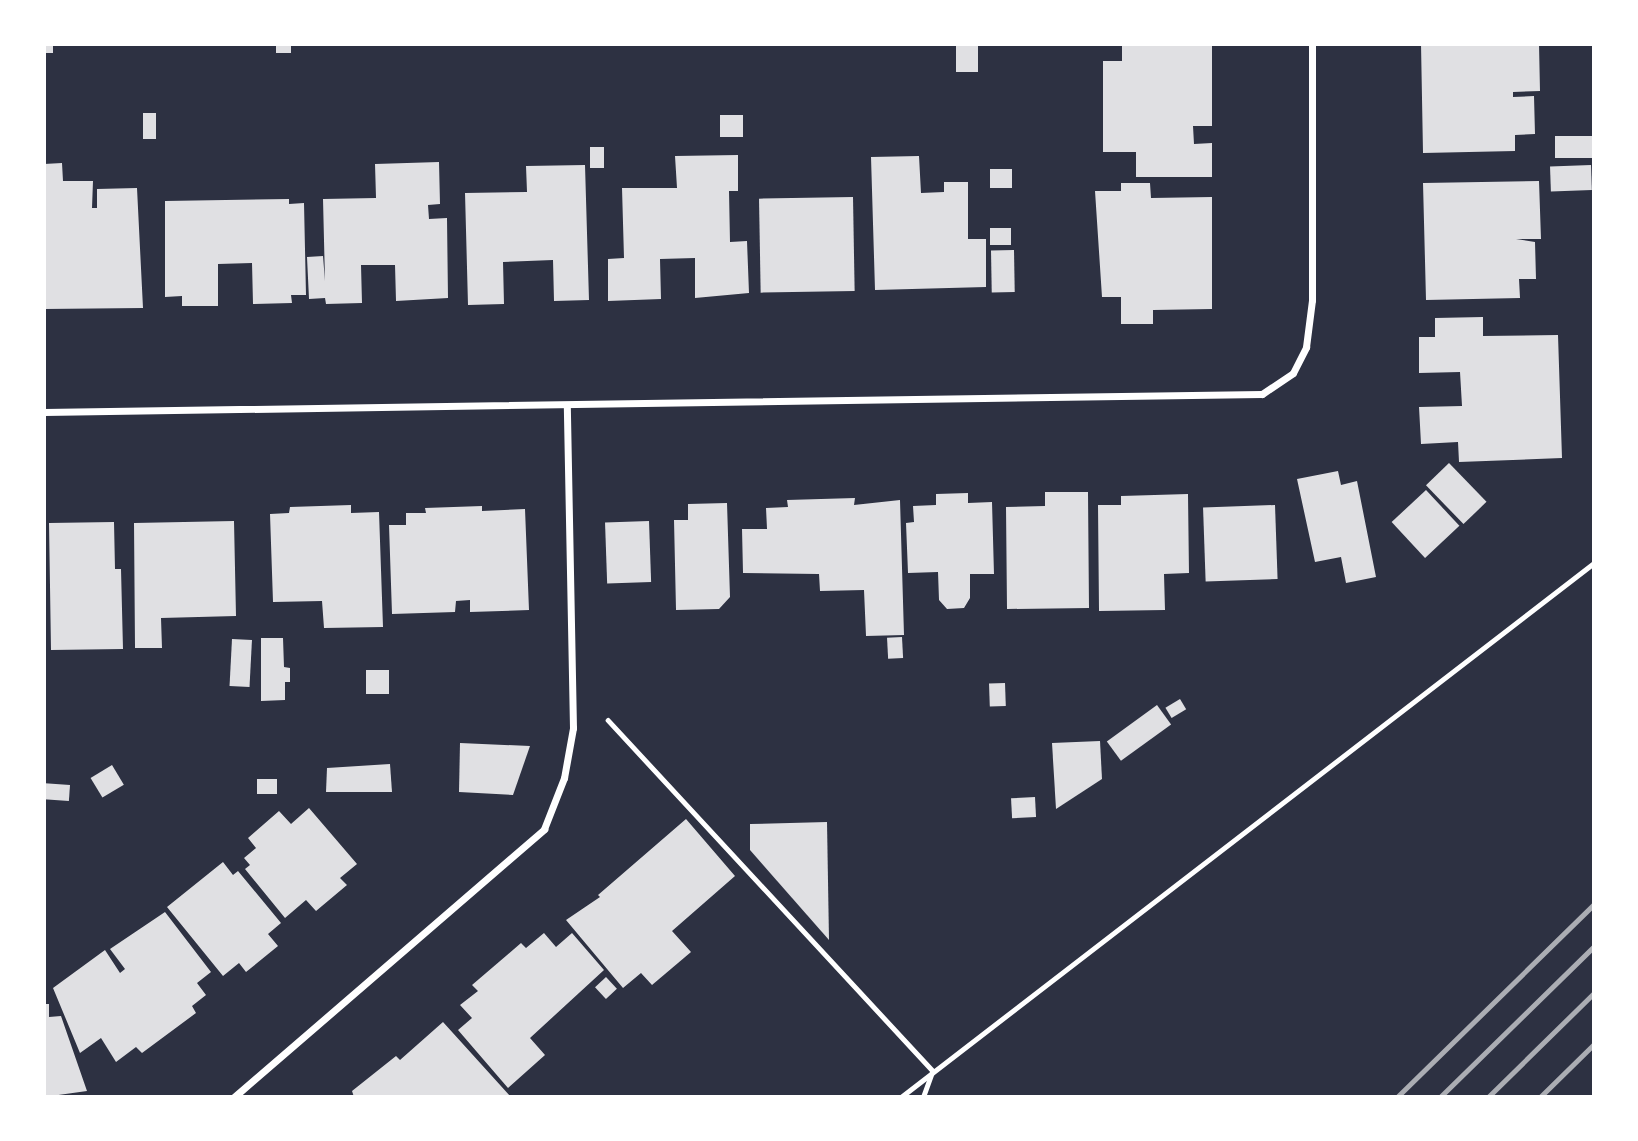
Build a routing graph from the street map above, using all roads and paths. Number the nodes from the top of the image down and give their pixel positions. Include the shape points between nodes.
1 (1312, 44) edge
2 (567, 405) junction
3 (44, 412) edge
4 (1594, 563) edge
5 (574, 684) junction
6 (933, 1072) junction
7 (234, 1097) edge
8 (901, 1097) edge
9 (923, 1097) edge

1 - 2 street via 1312,300 1308,335 1293,373 1262,394
2 - 3 street
2 - 5 street
4 - 6 path
5 - 6 path
5 - 7 street via 564,778 544,830
6 - 8 path
6 - 9 path

